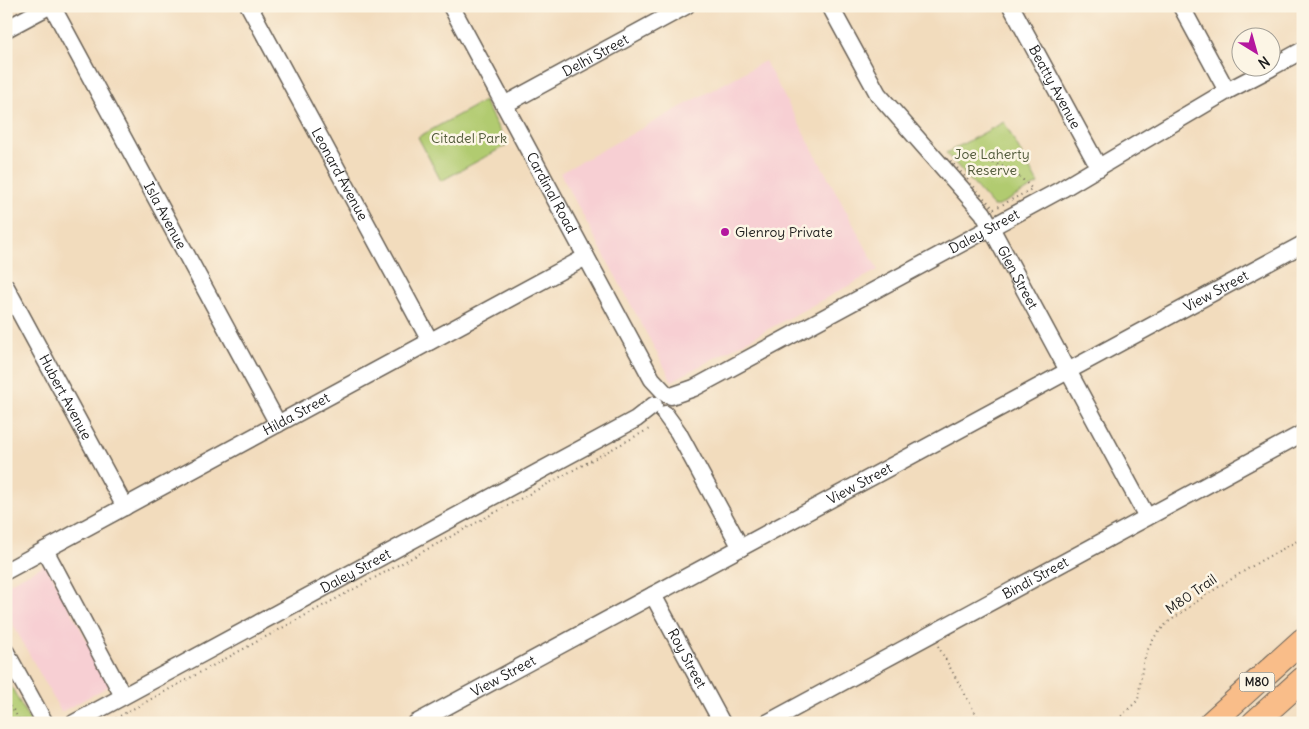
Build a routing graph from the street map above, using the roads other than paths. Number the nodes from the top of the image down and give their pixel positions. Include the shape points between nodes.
1 (50, 6) edge
2 (249, 6) edge
3 (451, 6) edge
4 (686, 6) edge
5 (830, 6) edge
6 (1011, 6) edge
7 (1181, 6) edge
8 (6, 29) edge
9 (1303, 50) edge
10 (1282, 61) edge
11 (1251, 78) edge
12 (1227, 91) junction
13 (504, 105) junction
14 (1099, 168) junction
15 (991, 228) junction
16 (1303, 244) edge
17 (586, 257) junction
18 (6, 287) edge
19 (430, 342) junction
20 (1068, 371) junction
21 (665, 404) junction
22 (278, 424) junction
23 (1303, 433) edge
24 (126, 507) junction
25 (1147, 518) junction
26 (741, 548) junction
27 (45, 550) junction
28 (6, 571) edge
29 (653, 595) junction
30 (1303, 640) edge
31 (6, 652) edge
32 (1303, 679) edge
33 (123, 696) junction
34 (44, 723) edge
35 (74, 723) edge
36 (416, 723) edge
37 (722, 723) edge
38 (767, 723) edge
39 (1211, 723) edge
40 (1254, 723) edge

1 - 8 street
1 - 22 street, Isla Avenue
2 - 19 street, Leonard Avenue
3 - 13 street, Cardinal Road
4 - 13 street, Delhi Street
5 - 15 street, Glen Street via 878,94 978,207
6 - 14 street, Beatty Avenue
7 - 12 street
9 - 10 street, Daley Street
11 - 12 street, Daley Street
12 - 14 street, Daley Street
13 - 17 street, Cardinal Road
14 - 15 street, Daley Street
15 - 20 street, Glen Street
15 - 21 street, Daley Street
16 - 20 street, View Street
17 - 19 street, Hilda Street
17 - 21 street, Cardinal Road
18 - 24 street, Hubert Avenue
19 - 22 street, Hilda Street
20 - 25 street, Glen Street
20 - 26 street, View Street
21 - 26 street, Cardinal Road
21 - 33 street, Daley Street
22 - 24 street, Hilda Street
23 - 25 street, Bindi Street
24 - 27 street, Hilda Street
25 - 38 street, Bindi Street
26 - 29 street, View Street
27 - 28 street, Hilda Street
27 - 33 street
29 - 36 street, View Street
29 - 37 street, Roy Street
30 - 39 highway, M80
31 - 34 street
32 - 40 highway, M80
33 - 35 street, Daley Street

